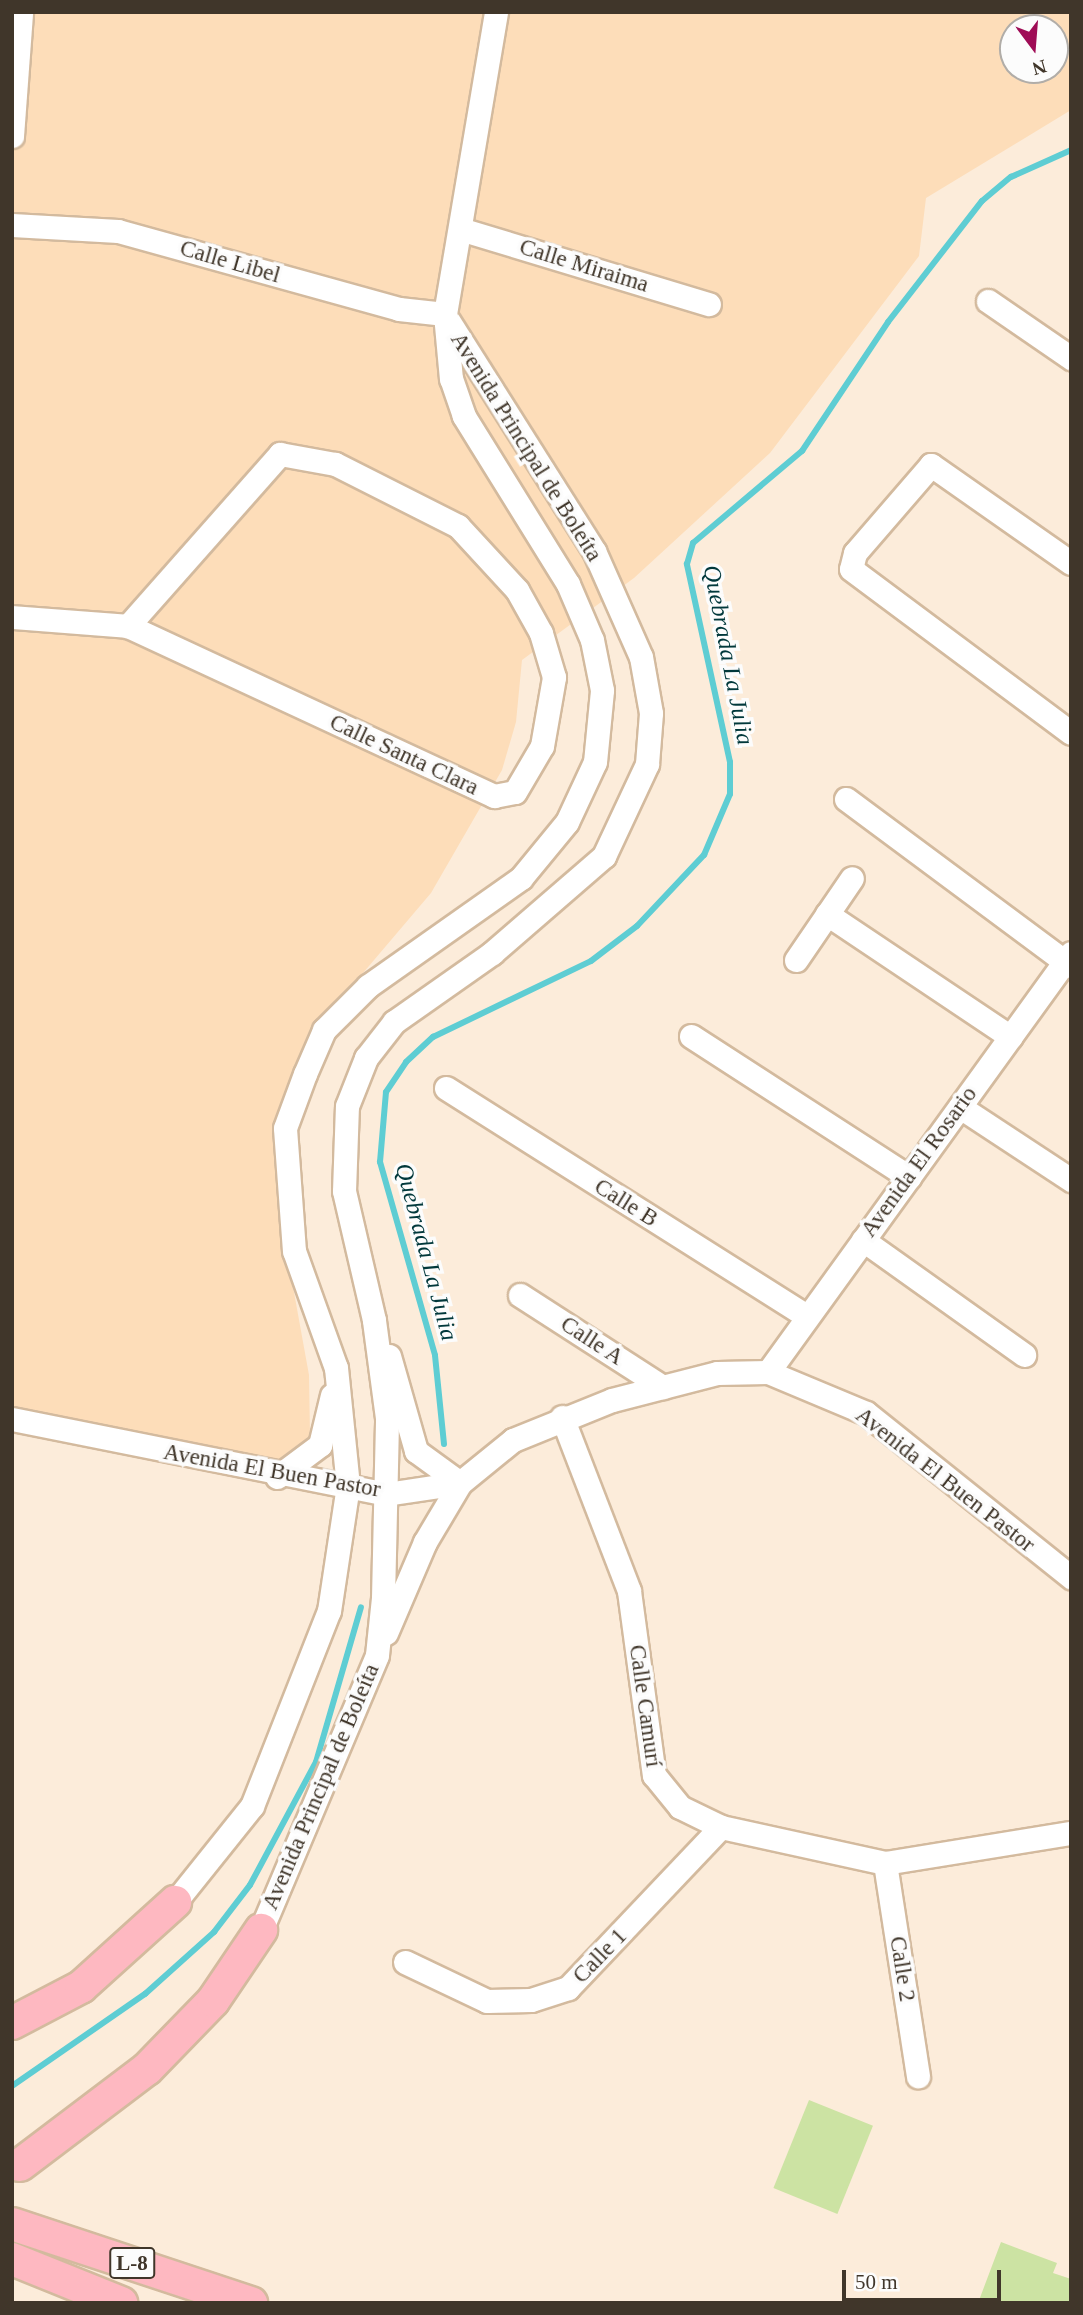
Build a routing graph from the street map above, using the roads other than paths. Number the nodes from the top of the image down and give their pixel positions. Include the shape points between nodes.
1 (21, 12) edge
2 (496, 12) edge
3 (12, 136) edge
4 (12, 225) edge
5 (460, 229) junction
6 (988, 300) dead end
7 (709, 304) dead end
8 (445, 314) junction
9 (1071, 358) edge
10 (1071, 563) edge
11 (12, 617) edge
12 (128, 626) junction
13 (1071, 733) edge
14 (846, 799) dead end
15 (852, 878) dead end
16 (827, 914) junction
17 (796, 960) dead end
18 (1069, 960) edge
19 (691, 1036) dead end
20 (1011, 1037) junction
21 (446, 1088) dead end
22 (960, 1107) junction
23 (909, 1177) junction
24 (1071, 1180) edge
25 (863, 1240) junction
26 (520, 1295) dead end
27 (807, 1316) junction
28 (374, 1320) junction
29 (1024, 1355) dead end
30 (336, 1368) junction
31 (768, 1372) junction
32 (663, 1387) junction
33 (562, 1417) junction
34 (12, 1419) edge
35 (277, 1477) junction
36 (460, 1483) junction
37 (348, 1486) junction
38 (386, 1494) junction
39 (1071, 1577) edge
40 (377, 1656) junction
41 (721, 1827) junction
42 (1071, 1833) edge
43 (885, 1863) junction
44 (175, 1902) joint
45 (261, 1930) joint
46 (405, 1962) dead end
47 (12, 2023) edge
48 (918, 2076) dead end
49 (20, 2165) dead end
50 (12, 2224) edge
51 (12, 2259) edge
52 (121, 2303) edge
53 (251, 2303) edge

1 - 3 street
2 - 5 street, Avenida Principal de Boleíta
4 - 8 street, Calle Libel via 118,231 399,309
5 - 7 street, Calle Miraima
5 - 8 street, Avenida Principal de Boleíta
6 - 9 street
8 - 28 street, Avenida Principal de Boleíta via 513,432 594,551 641,657 651,713 647,764 604,856 492,953 394,1022 366,1058 347,1106 344,1191
8 - 30 street, Avenida Principal de Boleíta via 451,379 464,416 568,584 592,640 601,690 595,762 567,822 521,878 368,986 324,1030 314,1052 285,1128 294,1251
10 - 13 street via 931,465 855,553 851,569
11 - 12 street, Calle Santa Clara
12 - 12 street, Calle Santa Clara via 494,796 515,792 542,746 554,677 541,633 517,590 458,526 335,464 280,454
14 - 18 street
15 - 16 street
16 - 17 street
16 - 20 street
18 - 20 street, Avenida El Rosario
19 - 23 street
20 - 22 street, Avenida El Rosario
21 - 27 street, Calle B
22 - 23 street, Avenida El Rosario
22 - 24 street
23 - 25 street, Avenida El Rosario
25 - 27 street, Avenida El Rosario
25 - 29 street
26 - 32 street, Calle A
27 - 31 street, Avenida El Rosario
28 - 36 street via 416,1451
28 - 38 street, Avenida Principal de Boleíta via 387,1418
30 - 35 street via 320,1445
30 - 37 street, Avenida Principal de Boleíta
31 - 32 street, Avenida El Buen Pastor via 717,1373
31 - 39 street, Avenida El Buen Pastor via 866,1413
32 - 33 street, Avenida El Buen Pastor
33 - 36 street, Avenida El Buen Pastor via 513,1440
33 - 41 street, Calle Camurí via 629,1591 654,1775 680,1807
34 - 35 street, Avenida El Buen Pastor
35 - 37 street, Avenida El Buen Pastor
36 - 38 street, Avenida El Buen Pastor
36 - 40 street via 425,1542
37 - 38 street, Avenida El Buen Pastor
37 - 44 street, Avenida Principal de Boleíta via 329,1611 297,1704 252,1805
38 - 40 street, Avenida Principal de Boleíta
40 - 45 street, Avenida Principal de Boleíta
41 - 43 street, Calle Camurí
41 - 46 street, Calle 1 via 568,1989 531,2000 487,2001
42 - 43 street, Calle Camurí
43 - 48 street, Calle 2
44 - 47 highway via 81,1987
45 - 49 highway via 212,2001 147,2069
50 - 53 highway, L-8
51 - 52 highway, L-8

